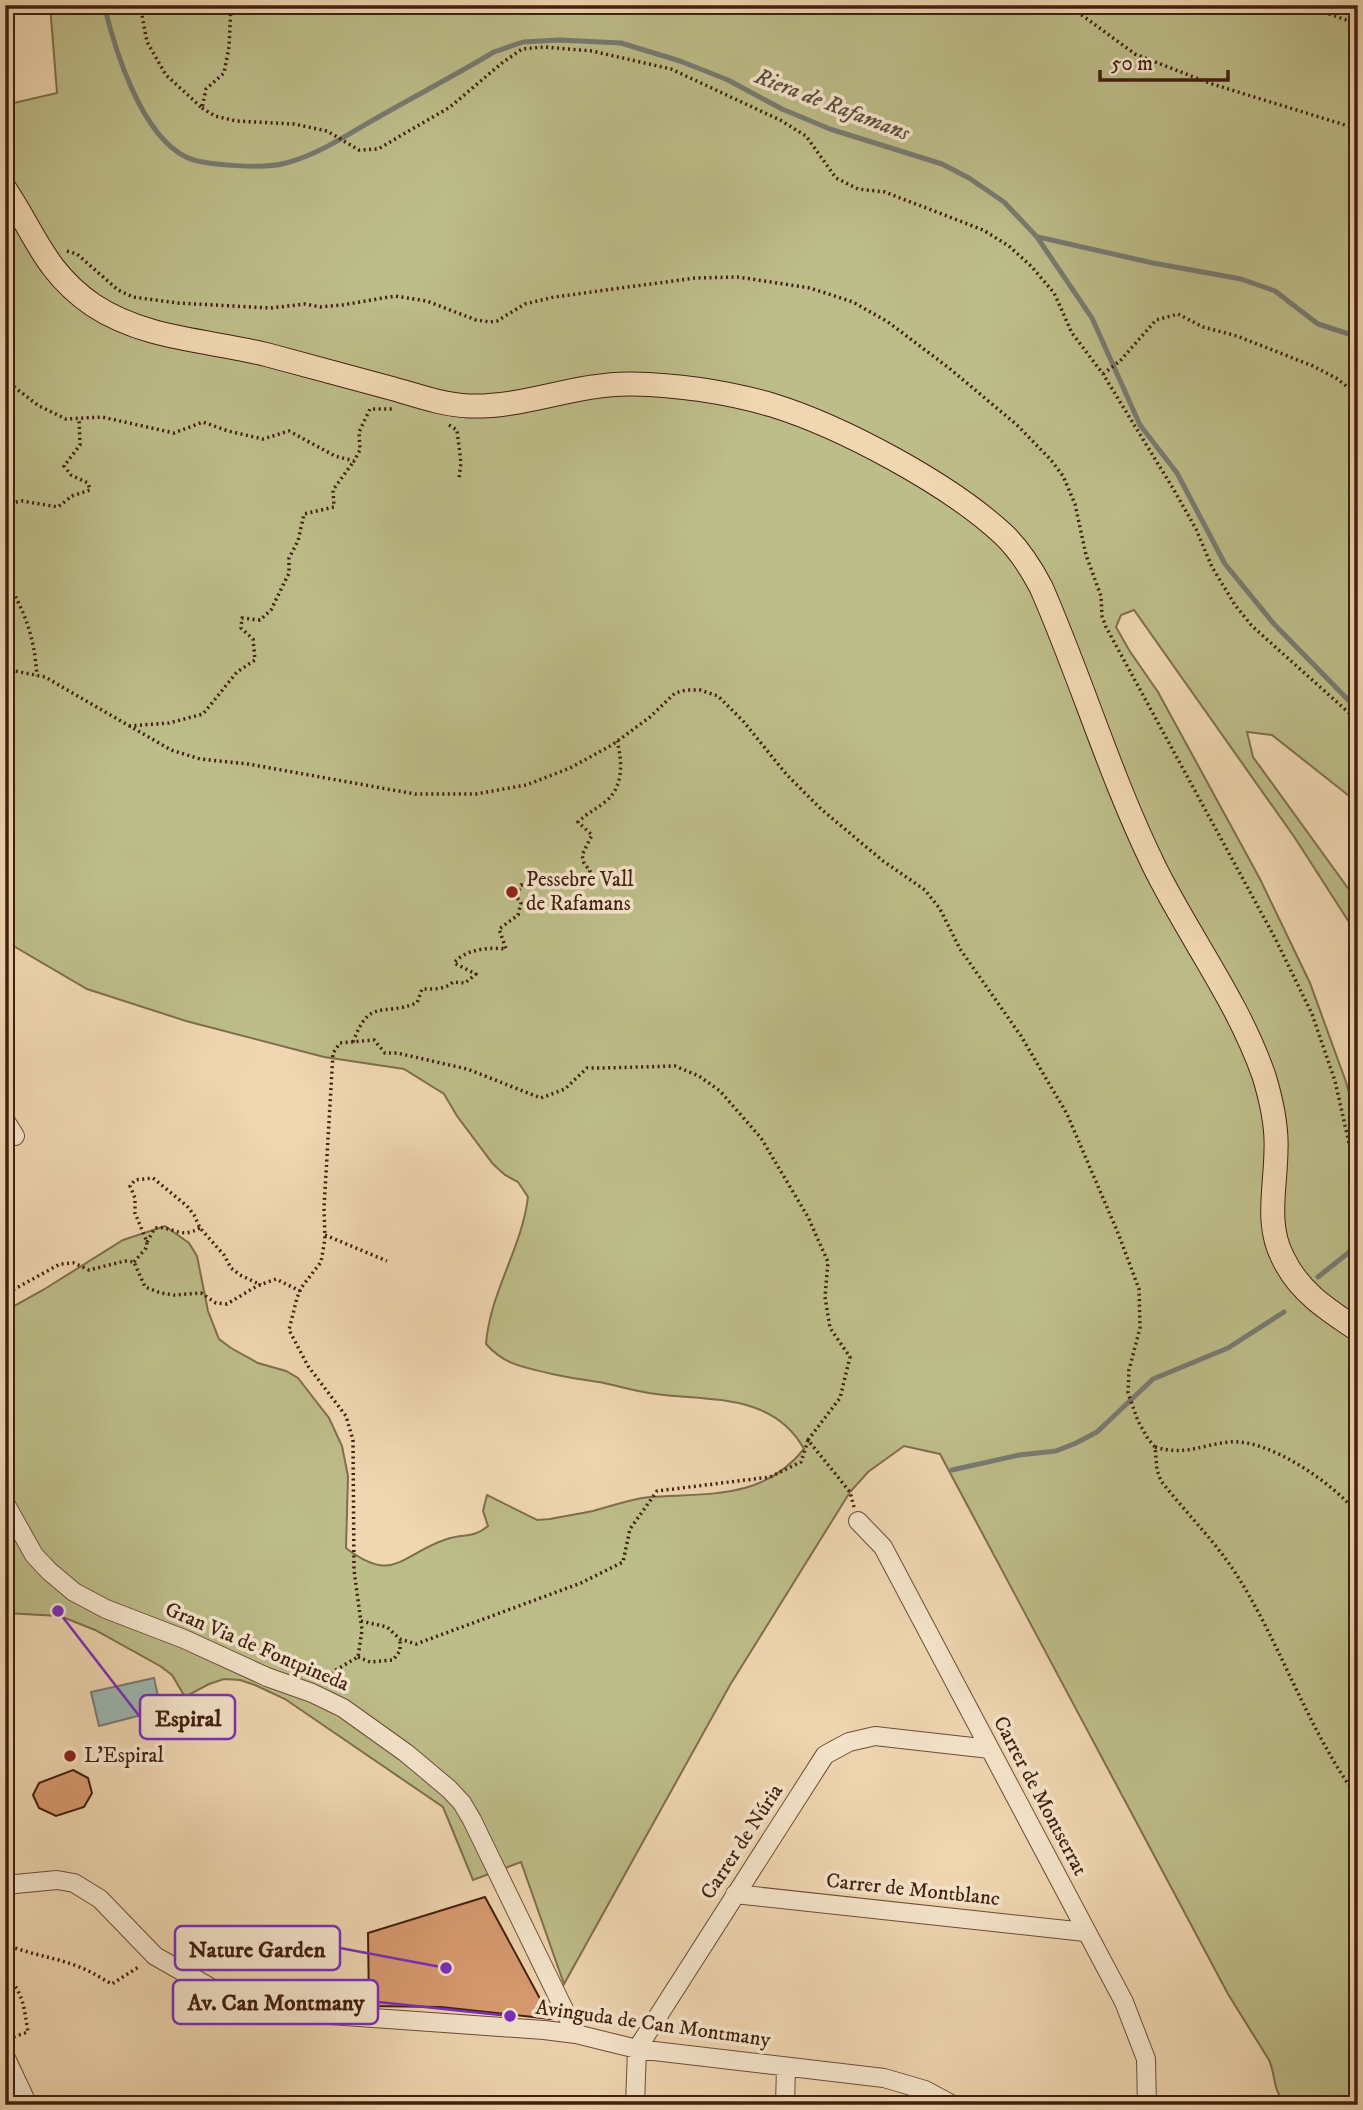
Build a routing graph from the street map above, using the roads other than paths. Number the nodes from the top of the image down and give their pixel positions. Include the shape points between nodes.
1 (5, 189) edge
2 (5, 1120) edge
3 (15, 1136) dead end
4 (1358, 1330) edge
5 (5, 1503) edge
6 (858, 1521) road end
7 (990, 1749) junction
8 (5, 1885) edge
9 (735, 1894) junction
10 (1086, 1932) junction
11 (576, 2034) junction
12 (637, 2049) junction
13 (5, 2056) edge
14 (786, 2067) junction
15 (28, 2105) edge
16 (635, 2105) edge
17 (785, 2105) edge
18 (953, 2105) edge
19 (1147, 2105) edge

1 - 4 main road via 59,276 93,304 151,331 264,354 464,406 512,405 619,384 681,387 741,397 813,420 887,456 957,499 1004,535 1041,587 1154,864 1258,1060 1275,1129 1272,1217 1281,1256 1306,1293
2 - 3 street
5 - 11 street, Gran Via de Fontpineda via 34,1555 74,1592 335,1703 449,1789 462,1803
6 - 7 street, Carrer de Montserrat via 883,1547
7 - 9 street, Carrer de Núria via 875,1736 849,1742 825,1755
7 - 10 street, Carrer de Montserrat
8 - 11 street, Avinguda de Can Montmany via 57,1880 74,1884 100,1899 155,1956 220,1993 265,2007
9 - 10 street, Carrer de Montblanc
9 - 12 street, Carrer de Núria
10 - 19 street, Carrer de Montserrat via 1124,2002 1146,2059
11 - 12 street, Avinguda de Can Montmany
12 - 14 street, Avinguda de Can Montmany
12 - 16 street
13 - 15 street
14 - 17 street
14 - 18 street, Avinguda de Can Montmany via 884,2078 925,2090

